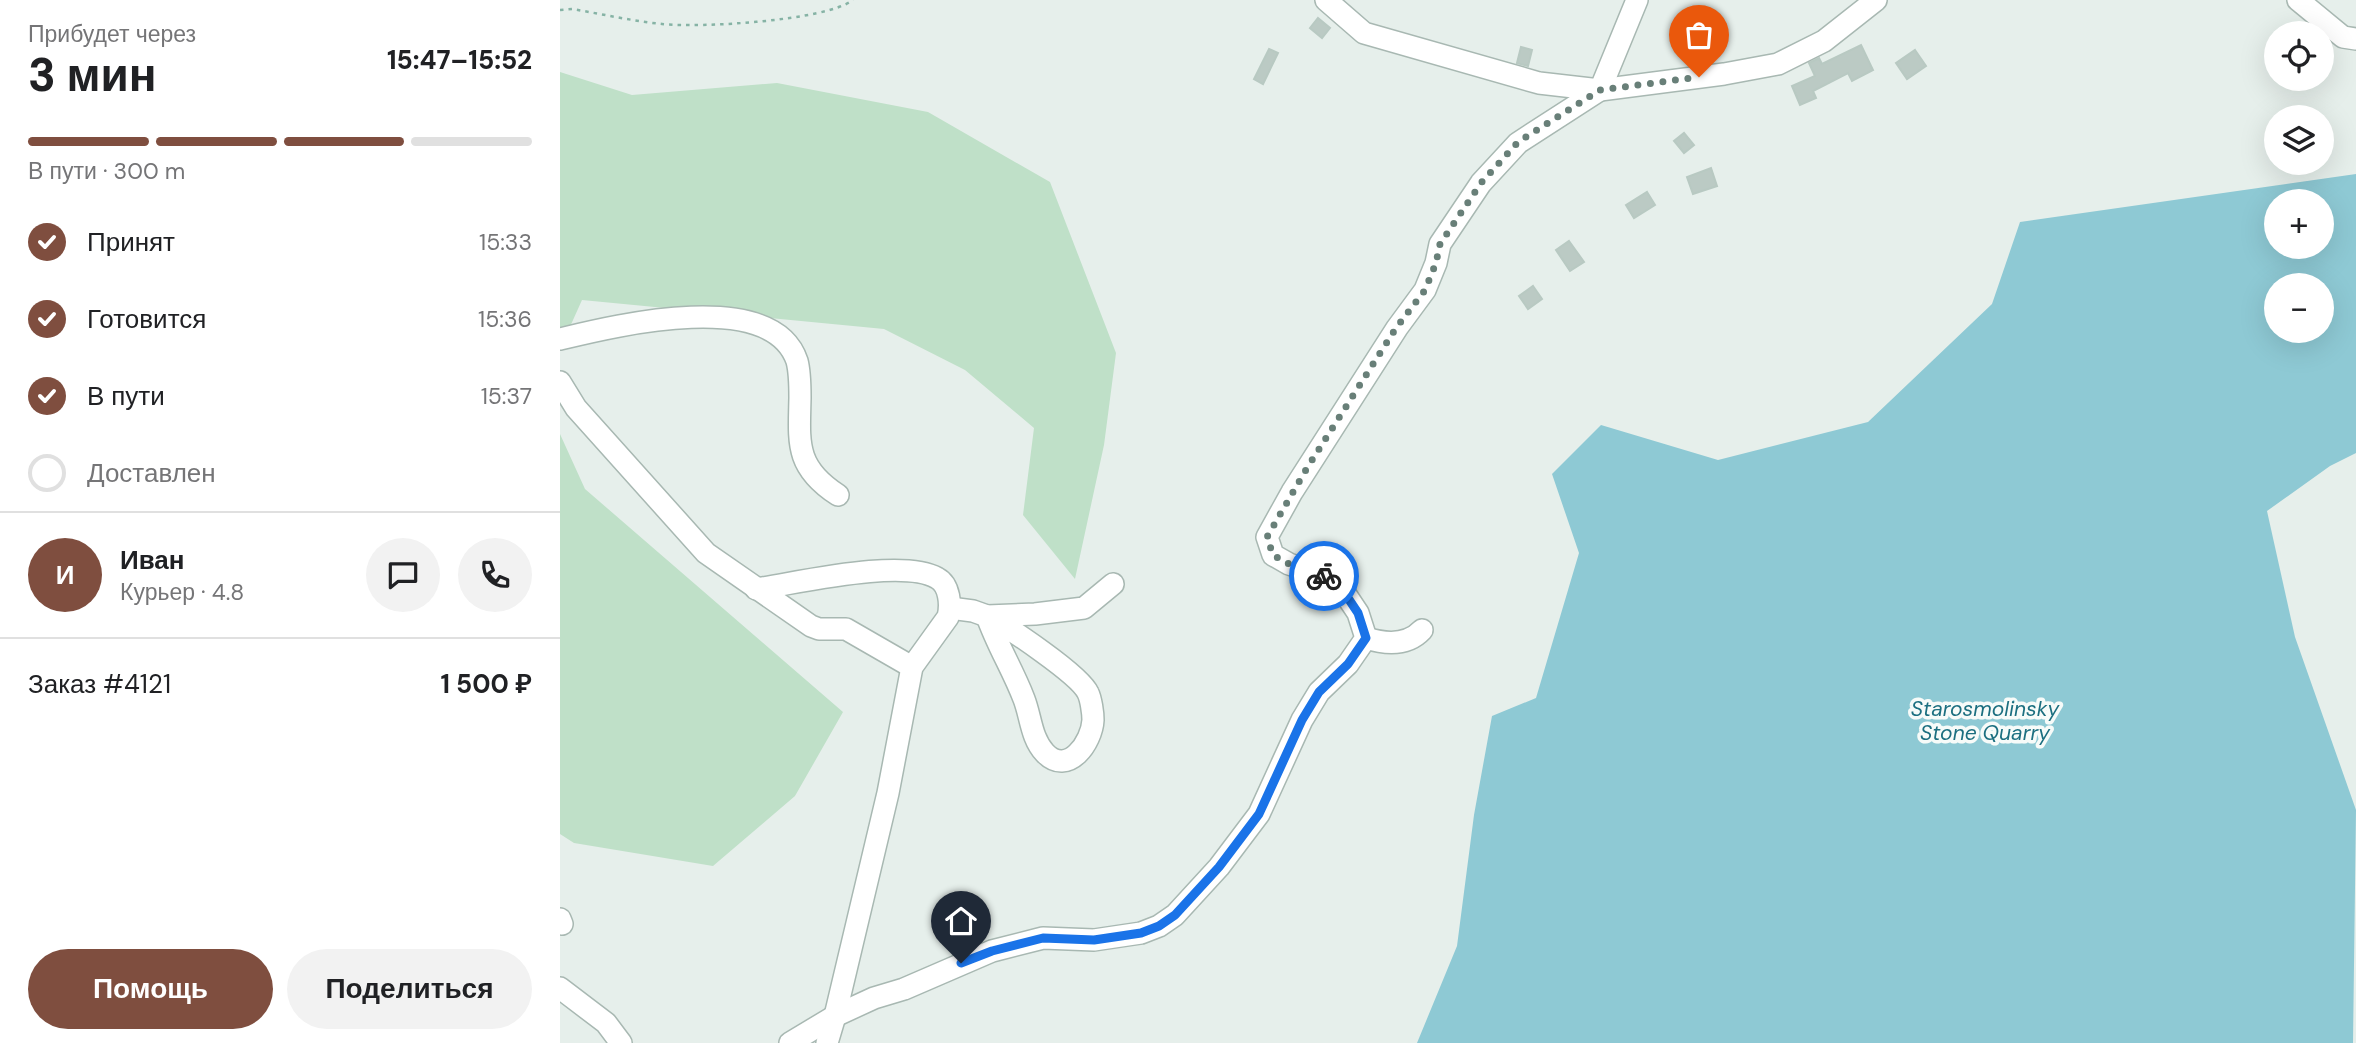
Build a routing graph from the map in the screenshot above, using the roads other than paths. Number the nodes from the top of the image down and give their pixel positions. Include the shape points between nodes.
1 (1326, 0) edge
2 (1637, 0) edge
3 (1876, 0) edge
4 (2298, 0) edge
5 (2356, 39) edge
6 (1600, 90) junction
7 (560, 339) edge
8 (560, 382) edge
9 (838, 495) dead end
10 (1113, 584) dead end
11 (756, 589) junction
12 (950, 608) junction
13 (987, 616) junction
14 (1422, 630) dead end
15 (1366, 638) junction
16 (912, 667) junction
17 (560, 988) edge
18 (835, 1016) junction
19 (621, 1043) edge
20 (790, 1043) edge
21 (827, 1043) edge

1 - 6 street via 1364,33 1539,83
2 - 6 street
3 - 6 street via 1824,41 1778,64
4 - 5 street via 2343,37
6 - 15 street via 1518,142 1481,183 1440,244 1425,290 1396,328 1267,537 1273,555 1336,580 1358,613
7 - 9 street via 663,318 734,319 777,332 797,361 799,445 822,485
8 - 11 street via 576,408 706,553
10 - 13 street via 1084,608
11 - 12 street via 900,570 937,577 947,590
11 - 16 street via 811,626 846,629
12 - 13 street
12 - 16 street
13 - 13 street via 1007,626 1088,693 1093,720 1084,747 1071,759 1054,759 1034,738 1024,701
14 - 15 street via 1394,643
15 - 18 street via 1319,692 1259,814 1175,915 1141,933 1094,940 1043,938 992,951
16 - 18 street via 888,793
17 - 19 street via 606,1023
18 - 20 street
18 - 21 street

